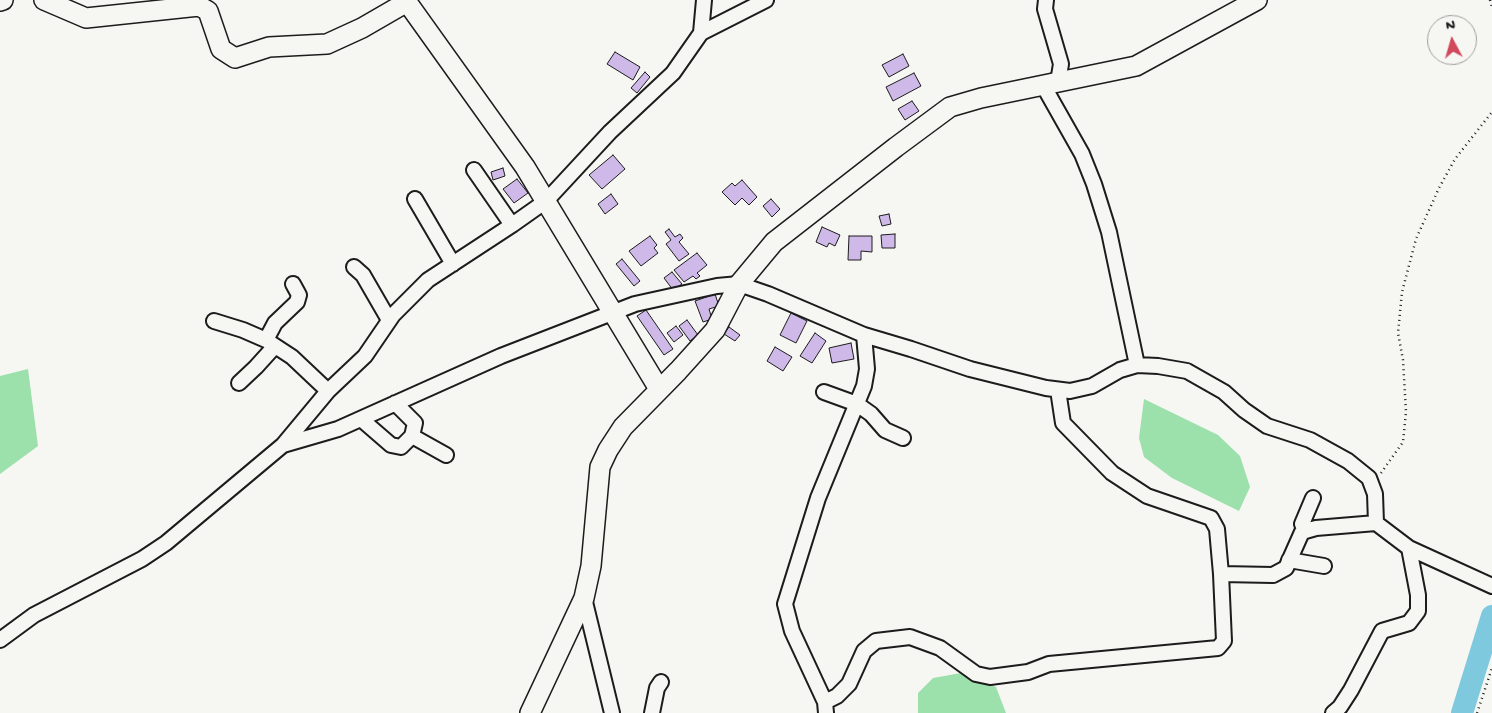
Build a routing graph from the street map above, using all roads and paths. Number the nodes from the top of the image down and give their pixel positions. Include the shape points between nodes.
1 (44, 0) edge
2 (704, 0) edge
3 (766, 0) edge
4 (1046, 0) edge
5 (1257, 0) edge
6 (1490, 0) edge
7 (406, 1) edge
8 (1492, 8) edge
9 (701, 33) junction
10 (1050, 84) junction
11 (1492, 112) edge
12 (474, 170) dead end
13 (415, 198) dead end
14 (546, 201) junction
15 (512, 225) junction
16 (452, 264) junction
17 (354, 267) dead end
18 (293, 284) dead end
19 (739, 284) junction
20 (612, 313) junction
21 (390, 320) junction
22 (214, 321) dead end
23 (864, 335) junction
24 (270, 343) junction
25 (1137, 364) junction
26 (239, 383) dead end
27 (660, 389) junction
28 (1058, 390) junction
29 (328, 391) junction
30 (824, 392) dead end
31 (395, 404) junction
32 (857, 404) junction
33 (361, 419) junction
34 (412, 436) junction
35 (903, 438) dead end
36 (283, 444) junction
37 (446, 454) dead end
38 (1372, 486) junction
39 (1313, 498) dead end
40 (1376, 523) junction
41 (1306, 531) junction
42 (1409, 548) junction
43 (1289, 560) junction
44 (1324, 566) dead end
45 (1221, 574) junction
46 (1492, 586) edge
47 (584, 598) junction
48 (0, 640) edge
49 (1492, 668) edge
50 (661, 682) dead end
51 (825, 708) edge
52 (530, 713) edge
53 (612, 713) edge
54 (652, 713) edge
55 (1333, 713) edge
56 (1477, 713) edge

1 - 7 street via 86,18 199,6 208,11 221,50 235,58 269,48 327,44 362,28
2 - 9 street
3 - 9 street
4 - 10 street via 1045,9 1061,64
5 - 10 street via 1136,66
6 - 8 path
7 - 14 street
9 - 14 street via 673,73 610,132
10 - 19 street via 950,107 774,242
10 - 25 street via 1094,184 1109,232
11 - 38 path via 1455,159 1438,188 1416,239 1402,292 1398,333 1406,412 1403,442
12 - 15 street
13 - 16 street
14 - 15 street
14 - 20 street
15 - 16 street
16 - 21 street via 428,280
17 - 21 street
18 - 24 street via 299,295 297,302 274,323
19 - 20 street via 680,293
19 - 23 street
19 - 27 street via 714,330
20 - 27 street
20 - 31 street via 501,356
21 - 29 street via 365,356
22 - 24 street
23 - 28 street via 970,370
23 - 32 street via 867,369
24 - 26 street via 256,367
24 - 29 street via 292,357
25 - 28 street via 1092,386 1070,392
25 - 38 street via 1187,371 1224,392 1267,426 1310,440 1348,461 1369,478
27 - 47 street via 623,427 600,467 591,566
28 - 45 street via 1063,423 1112,473 1146,496 1211,518 1217,529
29 - 36 street
30 - 32 street
31 - 33 street
31 - 34 street via 415,423
32 - 35 street via 885,430
32 - 51 street via 818,498 786,604 792,631
33 - 34 street via 391,445 401,447
33 - 36 street via 338,429
34 - 37 street
36 - 48 street via 166,543 142,559 34,615
38 - 40 street
39 - 41 street via 1302,524
40 - 41 street
40 - 42 street
41 - 43 street via 1302,532
42 - 46 street
42 - 55 street via 1418,611 1409,623 1382,631 1350,690
43 - 44 street
43 - 45 street via 1286,568 1273,575
45 - 51 street via 1224,641 1218,648 1049,664 1028,672 990,677 976,674 940,648 910,637 876,640 864,651 849,684
47 - 52 street
47 - 53 street
49 - 56 path
50 - 54 street

